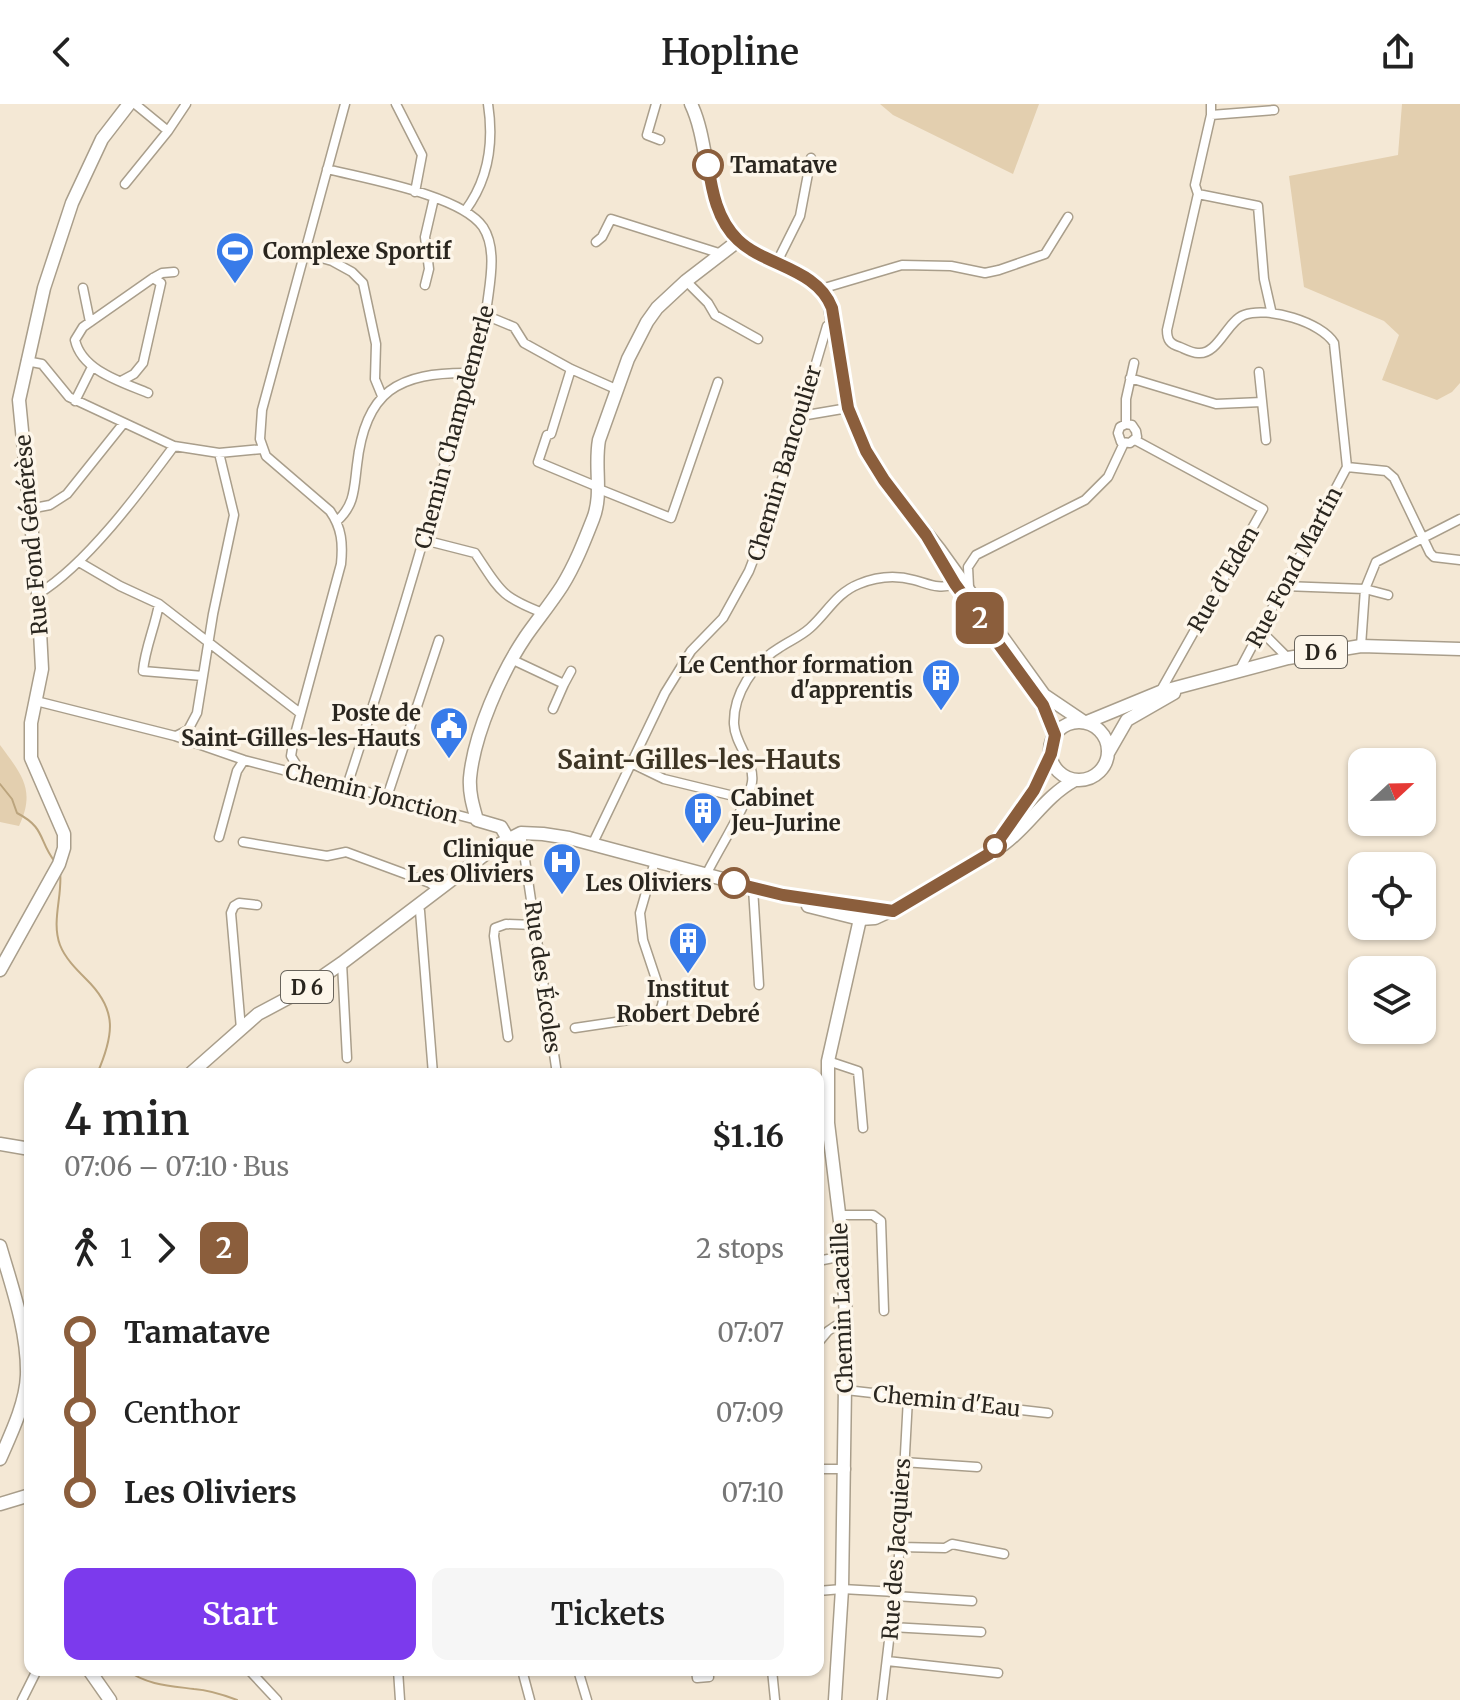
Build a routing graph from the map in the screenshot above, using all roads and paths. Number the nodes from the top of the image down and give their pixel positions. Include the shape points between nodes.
1 (129, 104) edge
2 (135, 104) edge
3 (186, 104) edge
4 (345, 104) edge
5 (396, 104) edge
6 (488, 104) edge
7 (656, 104) edge
8 (691, 104) edge
9 (1211, 104) edge
10 (1274, 110) dead end
11 (1211, 115) junction
12 (168, 131) junction
13 (660, 140) dead end
14 (811, 158) dead end
15 (327, 169) junction
16 (125, 184) dead end
17 (415, 192) junction
18 (1198, 194) junction
19 (434, 198) junction
20 (465, 211) junction
21 (1068, 217) dead end
22 (738, 241) junction
23 (596, 242) dead end
24 (304, 253) junction
25 (722, 254) junction
26 (777, 262) junction
27 (174, 272) dead end
28 (153, 278) junction
29 (686, 281) junction
30 (425, 285) dead end
31 (83, 288) dead end
32 (821, 289) junction
33 (1271, 310) junction
34 (485, 315) junction
35 (90, 322) junction
36 (827, 326) dead end
37 (758, 339) dead end
38 (26, 361) junction
39 (1134, 363) dead end
40 (92, 367) junction
41 (571, 369) junction
42 (1259, 372) dead end
43 (470, 373) junction
44 (1130, 378) junction
45 (121, 381) junction
46 (718, 382) dead end
47 (618, 390) junction
48 (148, 393) dead end
49 (382, 396) junction
50 (75, 401) junction
51 (1262, 402) junction
52 (848, 408) junction
53 (801, 416) junction
54 (123, 424) junction
55 (1126, 424) junction
56 (1135, 440) junction
57 (1266, 440) dead end
58 (1124, 443) junction
59 (174, 446) junction
60 (262, 449) junction
61 (219, 453) junction
62 (1347, 467) junction
63 (598, 488) junction
64 (29, 509) junction
65 (1460, 519) edge
66 (337, 521) junction
67 (926, 535) junction
68 (1423, 537) junction
69 (424, 540) junction
70 (1460, 560) edge
71 (79, 562) junction
72 (955, 584) junction
73 (1284, 586) junction
74 (1365, 589) junction
75 (969, 592) junction
76 (38, 594) junction
77 (1388, 595) dead end
78 (159, 604) junction
79 (980, 607) junction
80 (543, 613) junction
81 (1260, 630) junction
82 (439, 640) dead end
83 (209, 644) junction
84 (1361, 646) junction
85 (1460, 649) edge
86 (1288, 658) junction
87 (513, 660) junction
88 (571, 671) dead end
89 (1239, 672) junction
90 (203, 676) junction
91 (564, 684) junction
92 (1186, 686) junction
93 (1160, 692) junction
94 (36, 701) junction
95 (553, 709) dead end
96 (300, 713) junction
97 (1085, 722) junction
98 (1055, 735) junction
99 (175, 736) junction
100 (1108, 753) junction
101 (1051, 754) junction
102 (244, 760) junction
103 (631, 763) junction
104 (302, 774) junction
105 (1075, 780) junction
106 (347, 786) junction
107 (387, 797) junction
108 (746, 799) junction
109 (477, 820) junction
110 (521, 833) junction
111 (219, 837) dead end
112 (508, 839) junction
113 (243, 842) dead end
114 (592, 845) junction
115 (989, 854) junction
116 (655, 861) junction
117 (706, 875) junction
118 (753, 888) junction
119 (438, 889) junction
120 (783, 895) junction
121 (257, 905) dead end
122 (417, 905) junction
123 (886, 910) junction
124 (860, 919) junction
125 (535, 925) junction
126 (342, 963) junction
127 (0, 970) edge
128 (759, 985) dead end
129 (575, 1028) dead end
130 (241, 1029) junction
131 (508, 1037) dead end
132 (347, 1058) dead end
133 (828, 1061) junction
134 (197, 1068) edge
135 (433, 1068) edge
136 (556, 1068) edge
137 (863, 1128) dead end
138 (0, 1144) edge
139 (24, 1148) edge
140 (839, 1215) junction
141 (0, 1246) edge
142 (843, 1256) junction
143 (824, 1260) edge
144 (24, 1302) edge
145 (17, 1305) junction
146 (884, 1311) dead end
147 (846, 1319) junction
148 (824, 1336) edge
149 (24, 1355) edge
150 (24, 1388) edge
151 (846, 1390) junction
152 (908, 1398) junction
153 (1048, 1413) dead end
154 (0, 1459) edge
155 (903, 1462) junction
156 (977, 1467) dead end
157 (824, 1469) edge
158 (846, 1469) junction
159 (24, 1497) edge
160 (0, 1504) edge
161 (900, 1547) junction
162 (1004, 1554) dead end
163 (842, 1589) junction
164 (824, 1590) edge
165 (896, 1594) junction
166 (972, 1601) dead end
167 (891, 1627) junction
168 (981, 1632) dead end
169 (887, 1661) junction
170 (998, 1673) dead end
171 (34, 1676) edge
172 (93, 1676) edge
173 (252, 1676) edge
174 (398, 1676) edge
175 (524, 1676) edge
176 (580, 1676) edge
177 (773, 1676) edge
178 (22, 1700) edge
179 (110, 1700) edge
180 (277, 1700) edge
181 (400, 1700) edge
182 (530, 1700) edge
183 (587, 1700) edge
184 (775, 1700) edge
185 (835, 1700) edge
186 (882, 1700) edge

1 - 38 main road, Rue Fond Générèse via 102,139 72,203
2 - 12 street
3 - 12 street
4 - 15 street
5 - 17 street via 422,155
6 - 20 street via 486,174
7 - 13 street via 647,135
8 - 22 main road via 716,202
9 - 11 street
10 - 11 street
11 - 18 street via 1195,185
12 - 16 street
14 - 26 street via 800,216
15 - 17 street, Chemin Champdemerle
15 - 24 street
17 - 19 street, Chemin Champdemerle
18 - 33 street via 1258,206
18 - 33 street via 1167,338 1172,345 1199,354 1239,318
19 - 20 street, Chemin Champdemerle
19 - 30 street via 425,237
20 - 34 street, Chemin Champdemerle via 484,229 491,245
21 - 32 street via 1045,254 999,270 902,265
22 - 25 main road
22 - 26 main road
23 - 25 street via 611,219
24 - 49 street via 332,261 363,283 376,344 375,379
24 - 60 street via 262,410
25 - 29 main road
26 - 32 main road
27 - 28 street
28 - 35 street
28 - 45 street via 161,283 143,363
29 - 37 street via 715,315
29 - 47 main road via 647,322
31 - 35 street
32 - 52 main road via 832,308
33 - 62 street, Rue Fond Martin via 1328,333 1334,343
34 - 41 street via 508,323 524,343
34 - 43 street, Chemin Champdemerle
35 - 40 street via 75,340
36 - 53 street, Chemin Bancoulier
38 - 50 street via 42,364
38 - 64 main road, Rue Fond Générèse via 19,400
39 - 44 street
40 - 45 street
40 - 50 street
41 - 47 street
41 - 63 street via 538,462
42 - 51 street
43 - 49 street via 415,379
43 - 69 street, Chemin Champdemerle
44 - 51 street via 1216,404
44 - 55 street
45 - 48 street
46 - 63 street via 671,518
47 - 63 main road via 596,457
49 - 66 street via 363,428 353,499
50 - 54 street
51 - 57 street
52 - 53 street
52 - 67 main road via 866,451
53 - 103 street, Chemin Bancoulier via 749,571 723,618 678,672
54 - 59 street
54 - 64 street via 67,494
55 - 56 street via 1135,428
55 - 58 street via 1118,433
56 - 58 street
56 - 93 street, Rue d'Eden via 1263,509
58 - 75 street via 1108,477 1085,500 976,555 968,567
59 - 61 street
59 - 71 street
60 - 61 street
60 - 66 street
61 - 83 street via 234,515
62 - 68 street via 1386,471 1394,478
62 - 73 street, Rue Fond Martin
63 - 80 main road via 598,507 579,553
64 - 76 main road, Rue Fond Générèse
65 - 68 street
66 - 96 street via 341,564
67 - 72 main road
67 - 75 main road
68 - 70 street via 1434,557
68 - 74 street via 1376,562
69 - 80 street via 475,553 504,594
69 - 106 street, Chemin Champdemerle
71 - 76 street
71 - 78 street
72 - 79 main road
72 - 98 main road via 1043,705
72 - 108 street via 938,588 886,577 856,585 755,668 741,692 734,724 753,774
73 - 74 street
73 - 81 street, Rue Fond Martin
74 - 77 street
74 - 84 street
75 - 79 main road
76 - 94 main road, Rue Fond Générèse via 42,669
78 - 83 street
78 - 90 street via 143,671
79 - 97 main road via 1044,695
80 - 87 main road
81 - 86 street
81 - 89 street, Rue Fond Martin
82 - 107 street
83 - 90 street
83 - 96 street
84 - 85 main road, D 6
84 - 86 main road, D 6
86 - 89 main road, D 6
87 - 91 street
87 - 109 main road via 483,726 473,765 470,796
88 - 91 street
89 - 92 main road, D 6
90 - 99 street via 197,713 188,730
91 - 95 street
92 - 93 main road, D 6
92 - 100 main road, D 6 via 1127,720
93 - 97 main road, D 6
94 - 99 street, Chemin Jonction
94 - 127 main road, Rue Fond Générèse via 31,758 64,834 64,848
96 - 104 street via 291,756
97 - 98 main road via 1068,724
97 - 100 main road via 1103,734
98 - 101 main road
99 - 102 street, Chemin Jonction
100 - 105 main road via 1097,774
101 - 105 main road via 1059,771
101 - 115 main road via 1025,805
102 - 104 street, Chemin Jonction
102 - 111 street
103 - 108 street via 664,779
103 - 114 street, Chemin Bancoulier
104 - 106 street, Chemin Jonction
105 - 115 main road via 1054,792 1019,832
106 - 107 street, Chemin Jonction
107 - 109 street, Chemin Jonction
108 - 117 street
109 - 112 main road via 501,827
110 - 112 main road, D 6
110 - 114 main road
110 - 125 street, Rue des Écoles
112 - 119 main road, D 6
113 - 119 street via 332,857 346,852
114 - 116 main road
115 - 123 main road
116 - 117 main road
116 - 129 street via 640,913 662,1007 649,1017
117 - 118 main road
118 - 120 main road
118 - 128 street
119 - 122 main road, D 6
120 - 123 main road
120 - 124 main road
121 - 130 street via 239,903 231,913
122 - 126 main road, D 6
122 - 135 street
123 - 124 main road
124 - 133 main road, Chemin Lacaille
125 - 131 street via 495,928
125 - 136 street, Rue des Écoles
126 - 130 main road, D 6
126 - 132 street
130 - 134 main road, D 6
133 - 137 street via 858,1071
133 - 140 main road, Chemin Lacaille via 828,1123
138 - 139 main road
140 - 142 main road, Chemin Lacaille
140 - 146 street via 873,1215 881,1221
141 - 145 main road
142 - 143 street
142 - 147 main road, Chemin Lacaille
144 - 145 street
145 - 149 main road
147 - 148 street
147 - 151 main road, Chemin Lacaille
150 - 154 main road
151 - 152 street, Chemin d'Eau
151 - 158 main road, Chemin Lacaille
152 - 153 street, Chemin d'Eau
152 - 155 street, Rue des Jacquiers
155 - 156 street
155 - 161 street, Rue des Jacquiers
157 - 158 street
158 - 163 main road, Chemin Lacaille
159 - 160 main road
161 - 162 street via 952,1544
161 - 165 street, Rue des Jacquiers
163 - 164 street
163 - 165 street
163 - 185 main road, Chemin Lacaille
165 - 166 street
165 - 167 street, Rue des Jacquiers
167 - 168 street
167 - 169 street, Rue des Jacquiers
169 - 170 street
169 - 186 street, Rue des Jacquiers
171 - 178 street
172 - 179 main road
173 - 180 street
174 - 181 street
175 - 182 street
176 - 183 street
177 - 184 street

